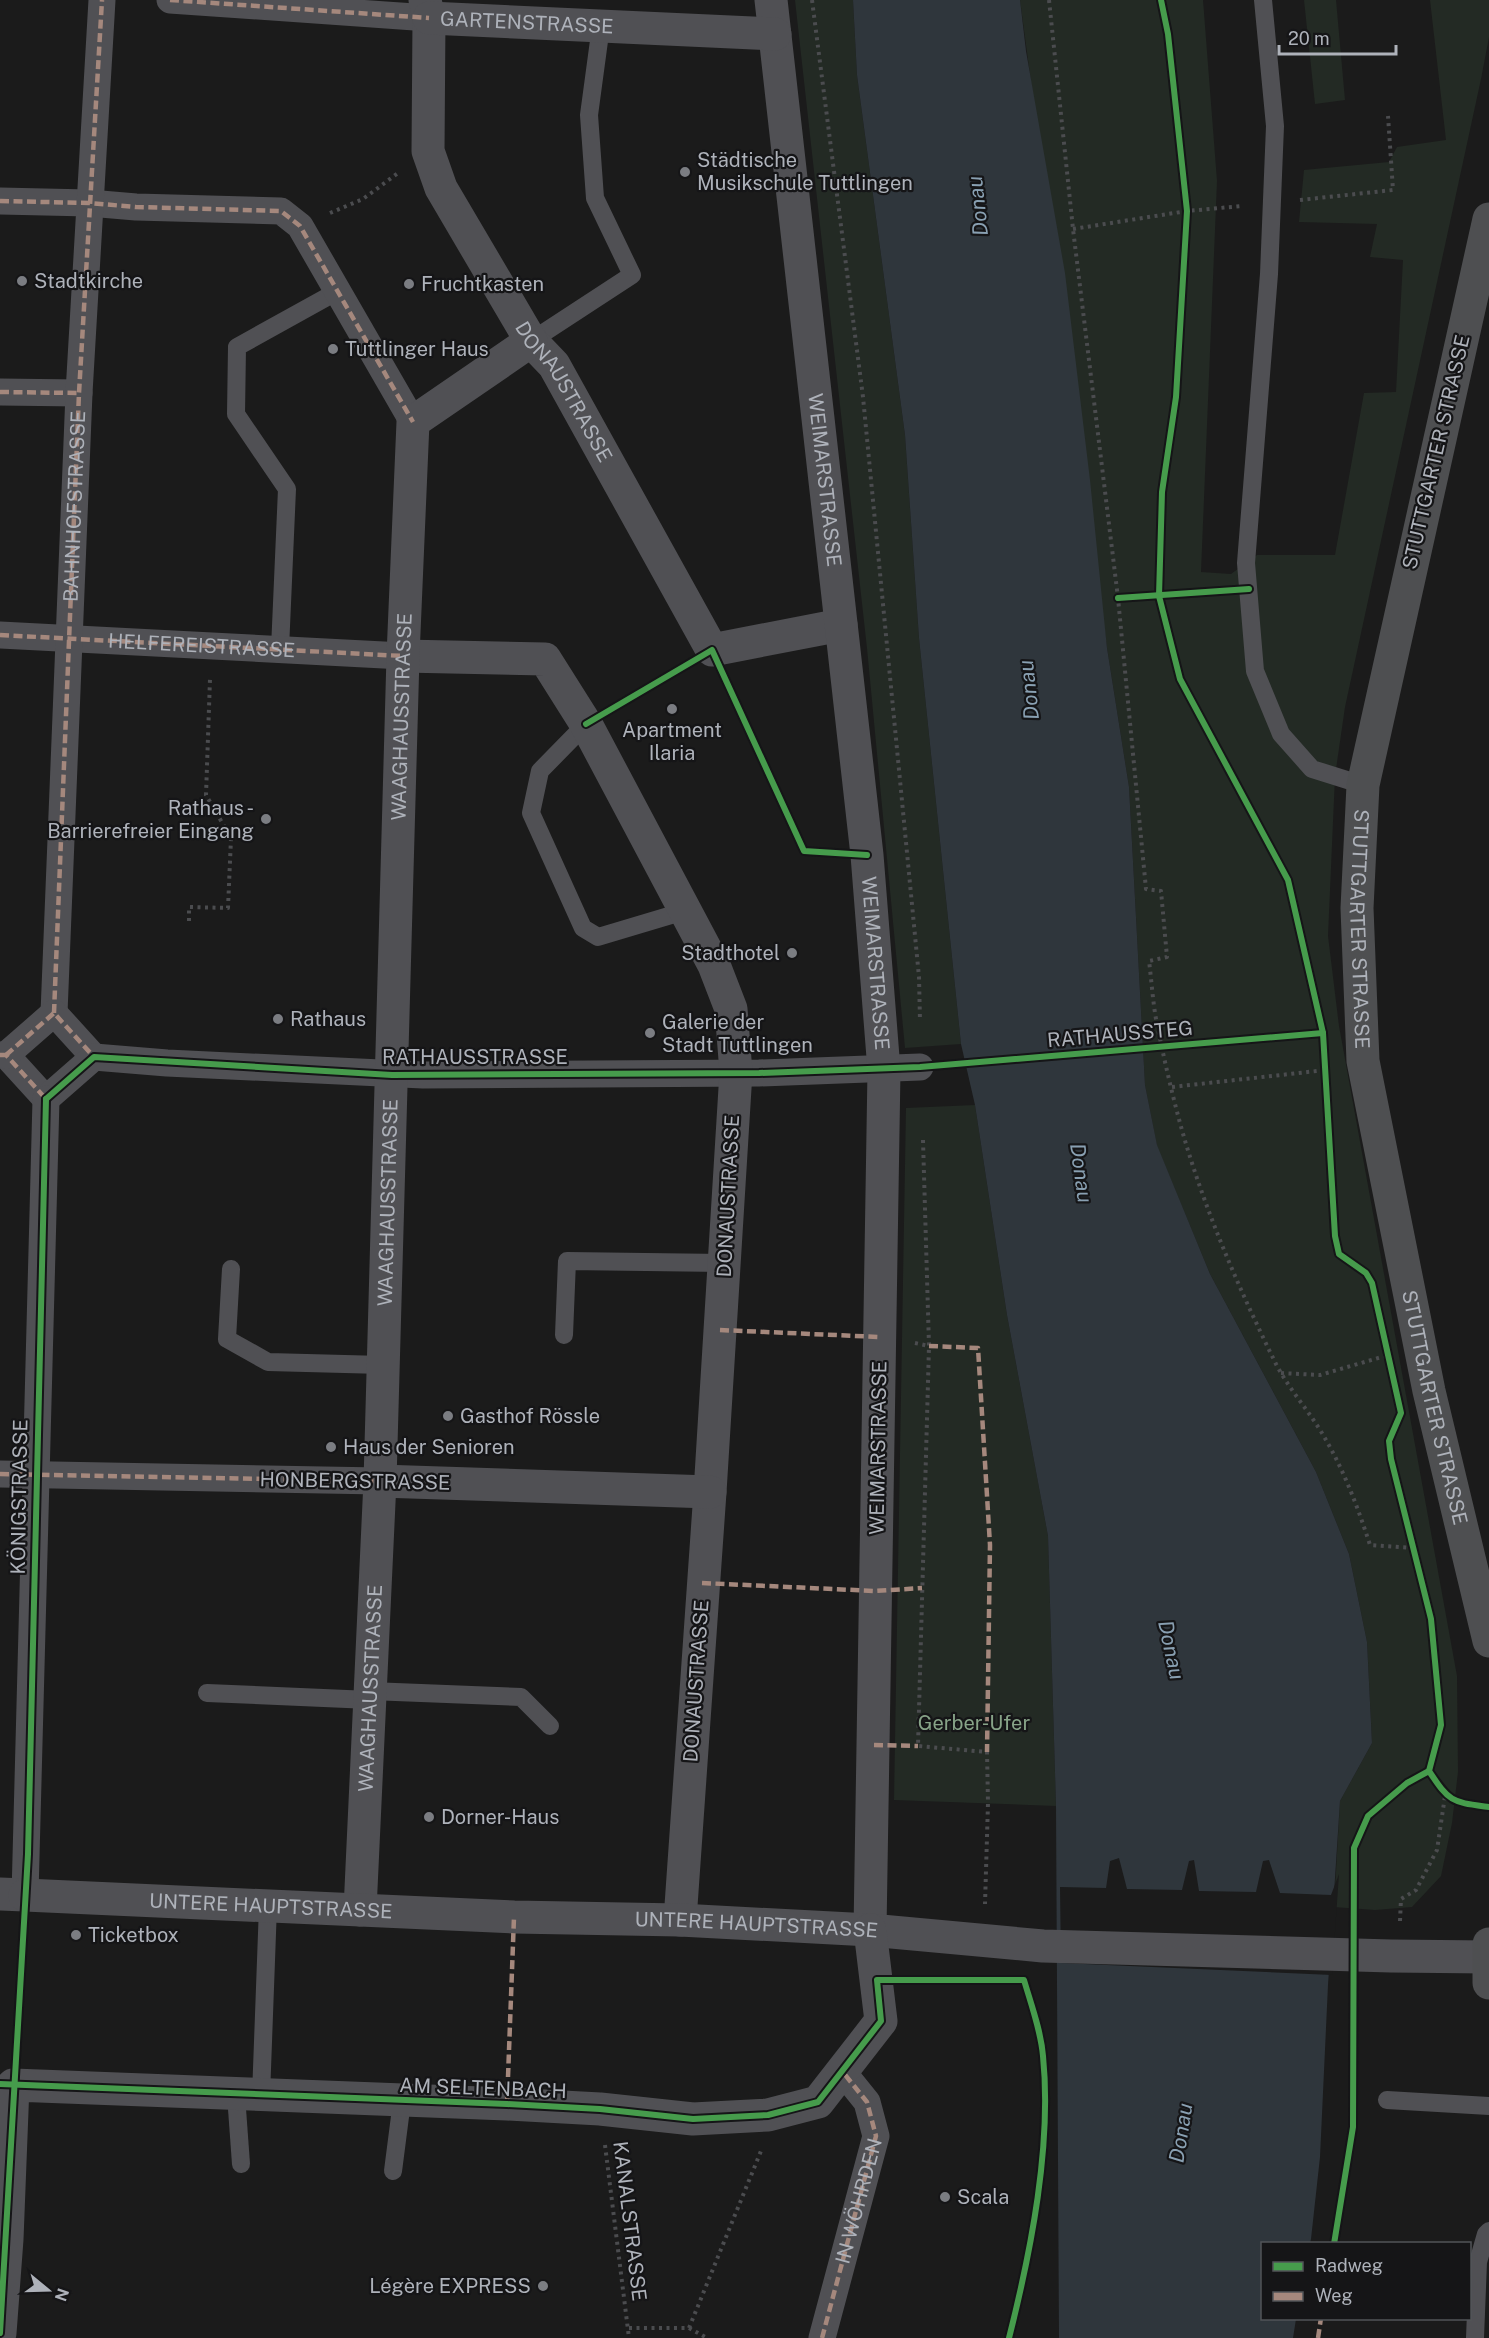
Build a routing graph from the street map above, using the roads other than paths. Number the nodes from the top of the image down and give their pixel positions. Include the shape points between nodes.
1 (102, 0) edge
2 (170, 0) edge
3 (771, 0) edge
4 (1263, 0) edge
5 (427, 9) edge
6 (601, 26) junction
7 (775, 34) junction
8 (0, 201) edge
9 (89, 203) junction
10 (1489, 219) edge
11 (338, 291) junction
12 (531, 341) junction
13 (0, 392) edge
14 (79, 393) junction
15 (412, 422) junction
16 (841, 625) junction
17 (0, 635) edge
18 (70, 638) junction
19 (280, 649) junction
20 (403, 656) junction
21 (586, 724) junction
22 (1362, 785) junction
23 (686, 912) junction
24 (54, 1013) junction
25 (3, 1055) edge
26 (94, 1057) junction
27 (920, 1062) road end
28 (884, 1070) junction
29 (736, 1072) junction
30 (392, 1075) junction
31 (46, 1099) junction
32 (724, 1263) junction
33 (231, 1269) dead end
34 (564, 1335) dead end
35 (383, 1365) junction
36 (0, 1474) edge
37 (36, 1476) junction
38 (380, 1481) junction
39 (710, 1492) junction
40 (1489, 1641) edge
41 (207, 1693) dead end
42 (370, 1696) junction
43 (550, 1726) dead end
44 (13, 1894) edge
45 (268, 1906) junction
46 (360, 1910) junction
47 (680, 1920) junction
48 (870, 1930) junction
49 (1489, 1961) edge
50 (842, 2071) junction
51 (7, 2085) edge
52 (249, 2095) junction
53 (1387, 2100) dead end
54 (402, 2101) junction
55 (1489, 2106) edge
56 (241, 2164) dead end
57 (393, 2172) dead end
58 (1489, 2231) edge
59 (0, 2333) edge
60 (822, 2338) edge
61 (1475, 2338) edge

1 - 9 street, BAHNHOFSTRASSE
2 - 5 street, GARTENSTRASSE
3 - 7 street, WEIMARSTRASSE
4 - 22 lane via 1275,126 1269,273 1245,563 1255,671 1281,734 1312,769
5 - 6 street, GARTENSTRASSE
5 - 12 street, DONAUSTRASSE via 428,151 441,188
6 - 7 street, GARTENSTRASSE
6 - 12 lane via 589,115 595,198 632,275
7 - 16 street, WEIMARSTRASSE
8 - 9 street
9 - 11 street via 281,211 300,226
9 - 14 street, BAHNHOFSTRASSE
10 - 22 main road, STUTTGARTER STRASSE
11 - 15 street
11 - 19 lane via 237,347 236,414 288,489
12 - 15 street
12 - 16 street, DONAUSTRASSE via 554,365 712,650
13 - 14 street
14 - 18 street, BAHNHOFSTRASSE
15 - 20 street, WAAGHAUSSTRASSE
16 - 28 street, WEIMARSTRASSE via 867,855
17 - 18 street, HELFEREISTRASSE
18 - 19 street, HELFEREISTRASSE
18 - 24 street, BAHNHOFSTRASSE
19 - 20 street, HELFEREISTRASSE
20 - 21 street, DONAUSTRASSE via 545,659
20 - 30 street, WAAGHAUSSTRASSE
21 - 23 street, DONAUSTRASSE
21 - 23 lane via 540,771 531,813 583,928 598,937
22 - 40 main road, STUTTGARTER STRASSE via 1357,908 1363,1061 1429,1391
23 - 29 street, DONAUSTRASSE via 714,965 731,1009
24 - 25 street
24 - 26 street
25 - 31 street
26 - 30 street, RATHAUSSTRASSE
26 - 31 street
27 - 28 street, RATHAUSSTRASSE
28 - 29 street, RATHAUSSTRASSE
28 - 48 street, WEIMARSTRASSE
29 - 30 street, RATHAUSSTRASSE
29 - 32 street, DONAUSTRASSE
30 - 35 street, WAAGHAUSSTRASSE
31 - 37 street, KÖNIGSTRASSE
32 - 34 lane via 567,1261
32 - 39 street, DONAUSTRASSE
33 - 35 lane via 227,1339 268,1362
35 - 38 street, WAAGHAUSSTRASSE
36 - 37 street, HONBERGSTRASSE
37 - 38 street, HONBERGSTRASSE
37 - 44 street, KÖNIGSTRASSE
38 - 39 street, HONBERGSTRASSE
38 - 42 street, WAAGHAUSSTRASSE
39 - 47 street, DONAUSTRASSE
41 - 42 lane
42 - 43 lane via 521,1698
42 - 46 street, WAAGHAUSSTRASSE
44 - 45 street, UNTERE HAUPTSTRASSE
45 - 46 street, UNTERE HAUPTSTRASSE
45 - 52 lane
46 - 47 street, UNTERE HAUPTSTRASSE
47 - 48 street, UNTERE HAUPTSTRASSE
48 - 49 street, UNTERE HAUPTSTRASSE via 1043,1946
48 - 50 street, AM SELTENBACH via 881,2021
50 - 54 street, AM SELTENBACH via 818,2102 768,2115 693,2119 600,2109
50 - 60 street, IN WÖHRDEN via 867,2102 876,2136
51 - 52 street, AM SELTENBACH
51 - 59 street via 7,2239
52 - 54 street, AM SELTENBACH
52 - 56 lane
53 - 55 lane
54 - 57 lane
58 - 61 lane via 1478,2262

